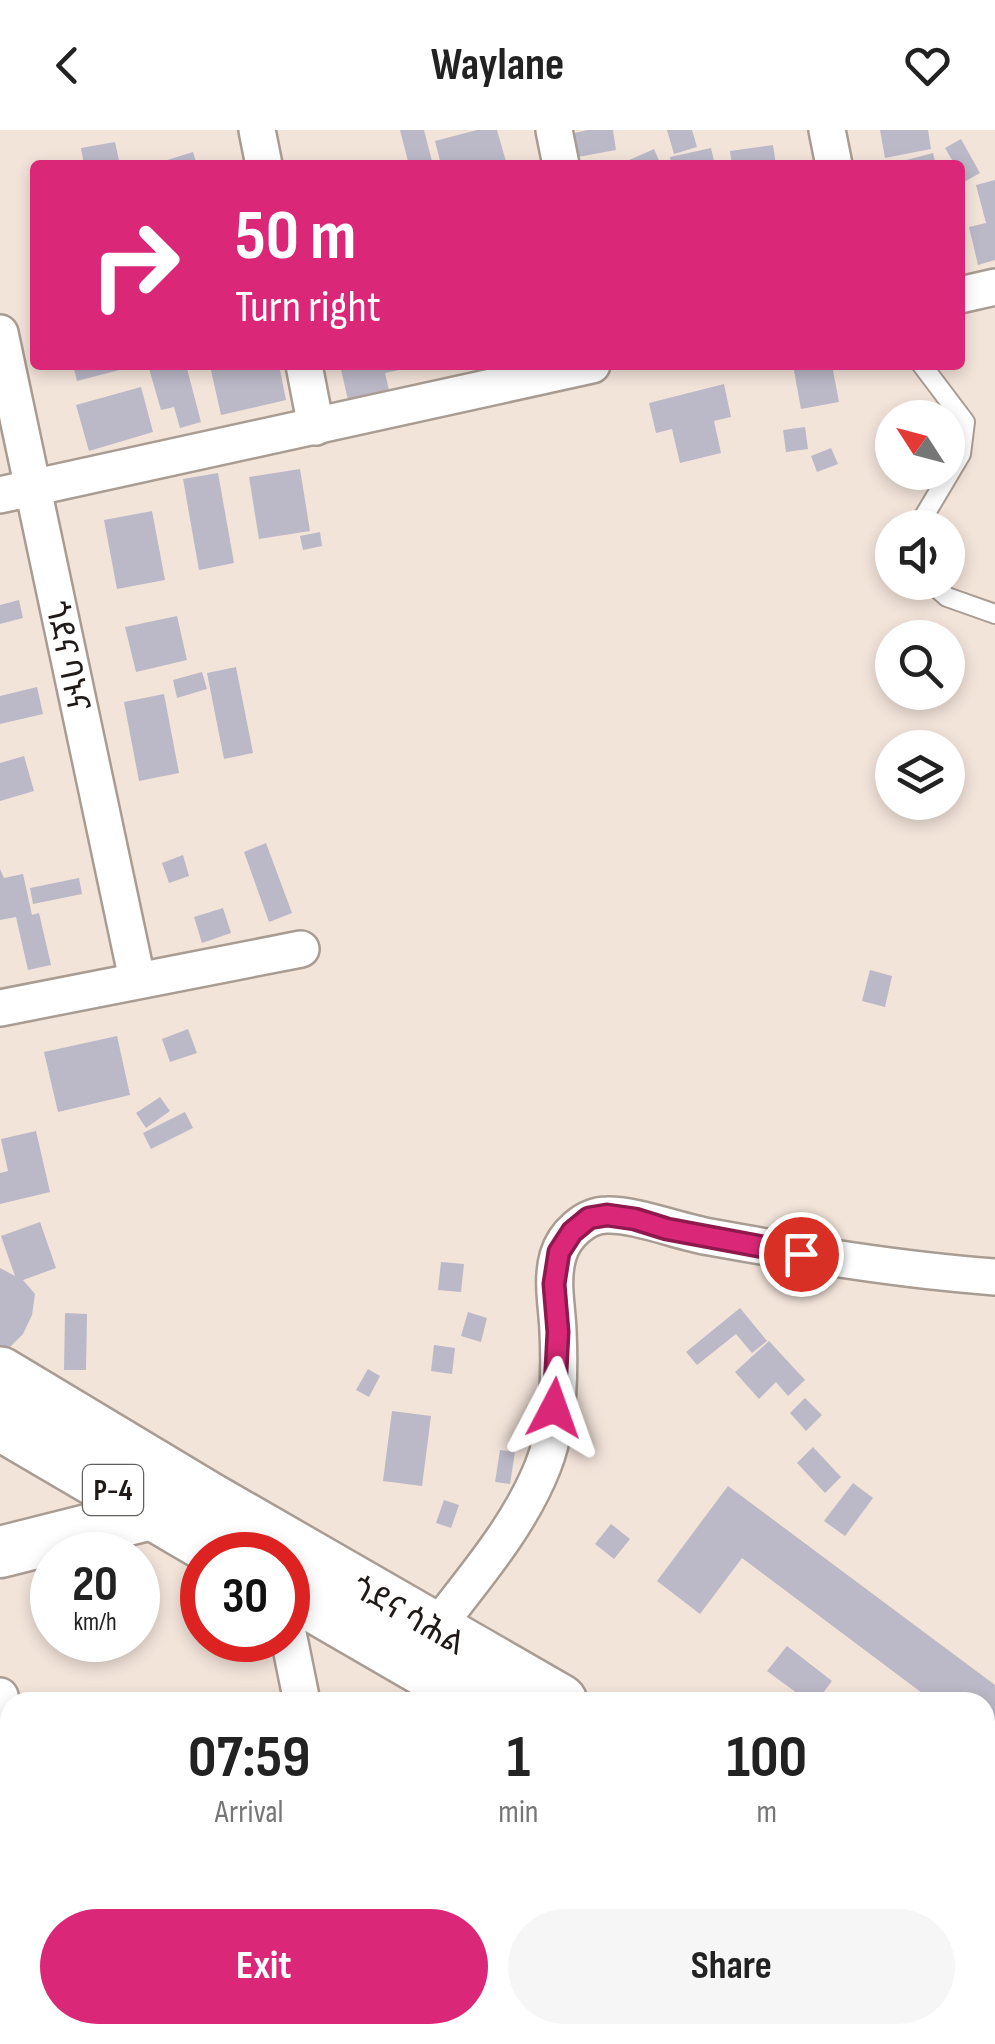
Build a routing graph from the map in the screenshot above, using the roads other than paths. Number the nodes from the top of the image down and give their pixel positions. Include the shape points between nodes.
1 (257, 130) edge
2 (554, 130) edge
3 (828, 130) edge
4 (263, 160) edge
5 (560, 160) edge
6 (833, 160) edge
7 (995, 287) edge
8 (965, 293) edge
9 (0, 333) edge
10 (305, 370) edge
11 (570, 370) edge
12 (926, 370) edge
13 (316, 427) junction
14 (16, 491) edge
15 (928, 510) edge
16 (955, 600) edge
17 (995, 614) edge
18 (302, 948) dead end
19 (137, 979) junction
20 (0, 1008) edge
21 (995, 1277) edge
22 (0, 1374) edge
23 (0, 1422) edge
24 (208, 1500) junction
25 (154, 1514) junction
26 (209, 1532) edge
27 (239, 1532) edge
28 (0, 1552) edge
29 (310, 1573) edge
30 (310, 1602) edge
31 (434, 1629) junction
32 (294, 1662) edge
33 (300, 1692) edge
34 (466, 1692) edge
35 (541, 1692) edge

1 - 4 street
2 - 5 street
3 - 6 street
7 - 8 street
9 - 14 street, ጎደና ባኑና
10 - 13 street
11 - 13 street
12 - 15 lane via 965,422 961,454
13 - 14 street
14 - 19 street, ጎደና ባኑና
16 - 17 lane
18 - 19 street
19 - 20 street
21 - 31 street via 833,1259 635,1219 589,1218 559,1252 557,1386 544,1465 491,1557
22 - 24 highway, ጎደና ሳሕል / P-4
23 - 25 highway, P-4
24 - 25 street
24 - 27 highway, ጎደና ሳሕል / P-4
25 - 26 highway, P-4
25 - 28 street
29 - 31 highway, ጎደና ሳሕል / P-4
30 - 34 highway
31 - 35 highway, ጎደና ሳሕል / P-4
32 - 33 street

